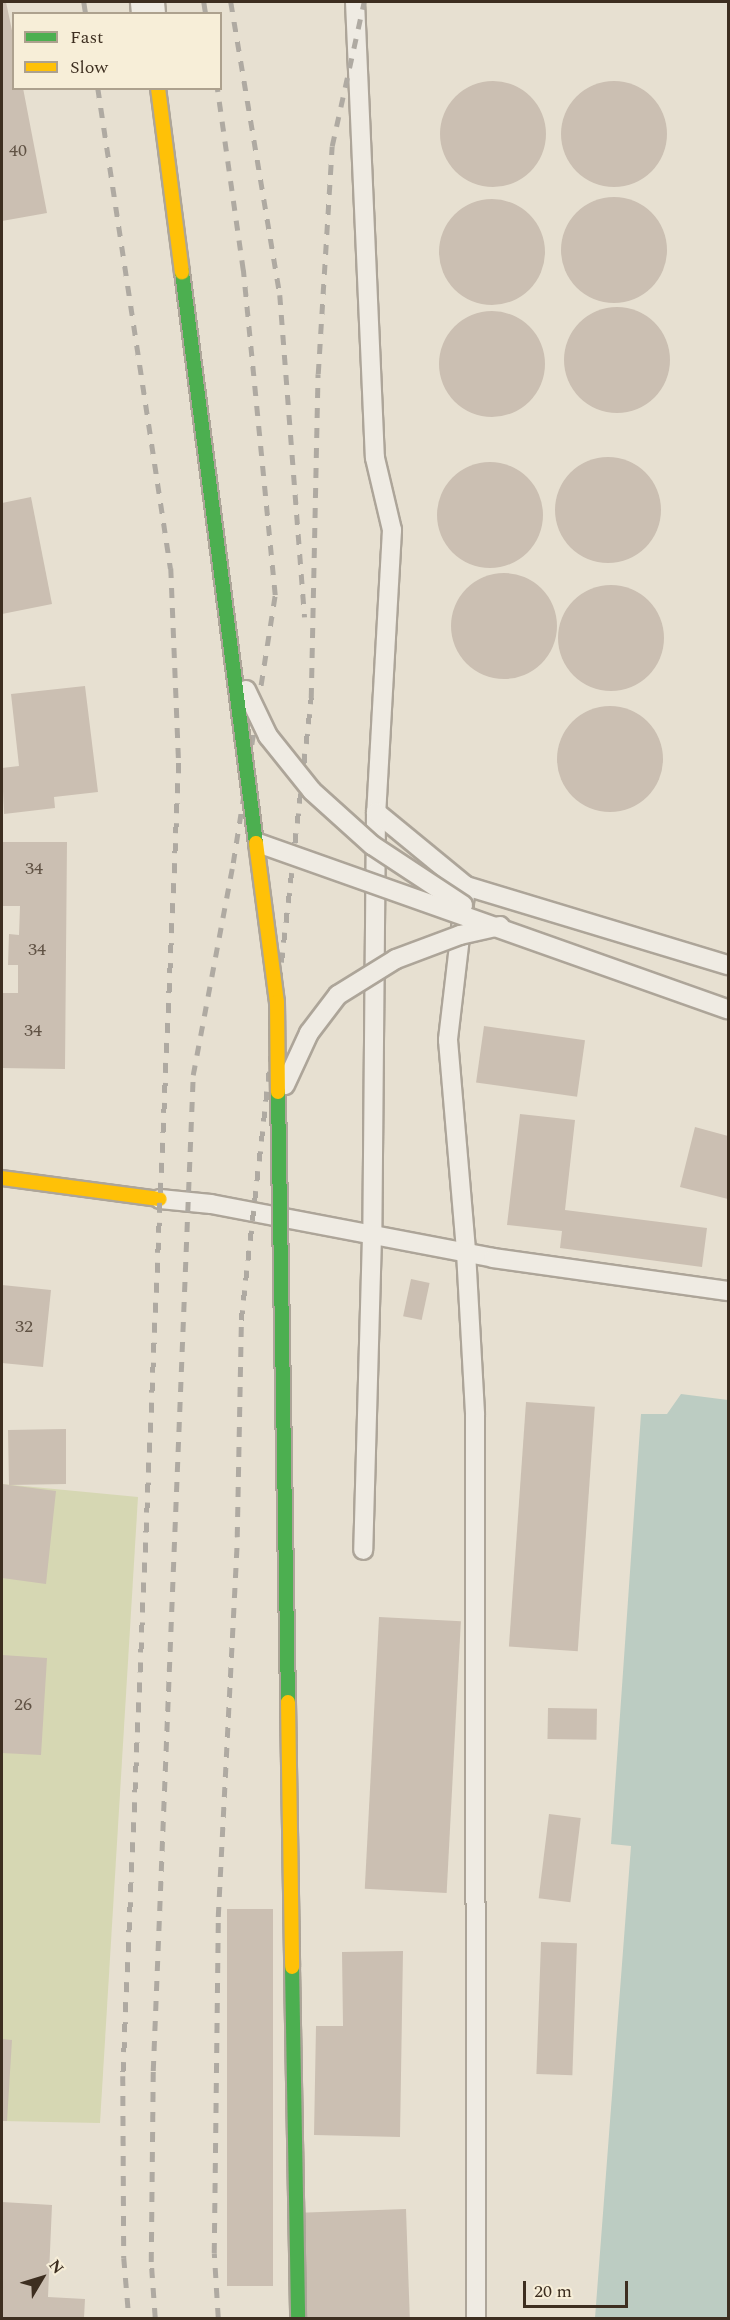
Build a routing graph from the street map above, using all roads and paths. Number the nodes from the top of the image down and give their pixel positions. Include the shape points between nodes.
1 (355, 2) edge
2 (158, 90) edge
3 (233, 664) junction
4 (376, 812) junction
5 (258, 843) junction
6 (466, 886) junction
7 (500, 926) junction
8 (729, 965) edge
9 (729, 1009) edge
10 (280, 1096) junction
11 (2, 1178) edge
12 (160, 1199) joint
13 (372, 1236) junction
14 (466, 1252) junction
15 (729, 1291) edge
16 (363, 1550) dead end
17 (298, 2319) edge
18 (476, 2319) edge

1 - 4 lane via 375,458 392,530
2 - 3 street, bridge
3 - 5 street, bridge
3 - 7 lane, bridge via 268,736 312,791 372,845
4 - 6 lane
4 - 13 lane
5 - 7 lane, bridge
5 - 10 street, bridge via 277,1002
6 - 8 lane
6 - 14 lane via 448,1040
7 - 9 lane, bridge
7 - 10 lane, bridge via 460,935 396,959 338,995 309,1034
10 - 17 street, bridge
11 - 12 street
12 - 13 lane via 211,1204
13 - 14 lane
13 - 16 lane
14 - 15 lane
14 - 18 lane via 475,1415

